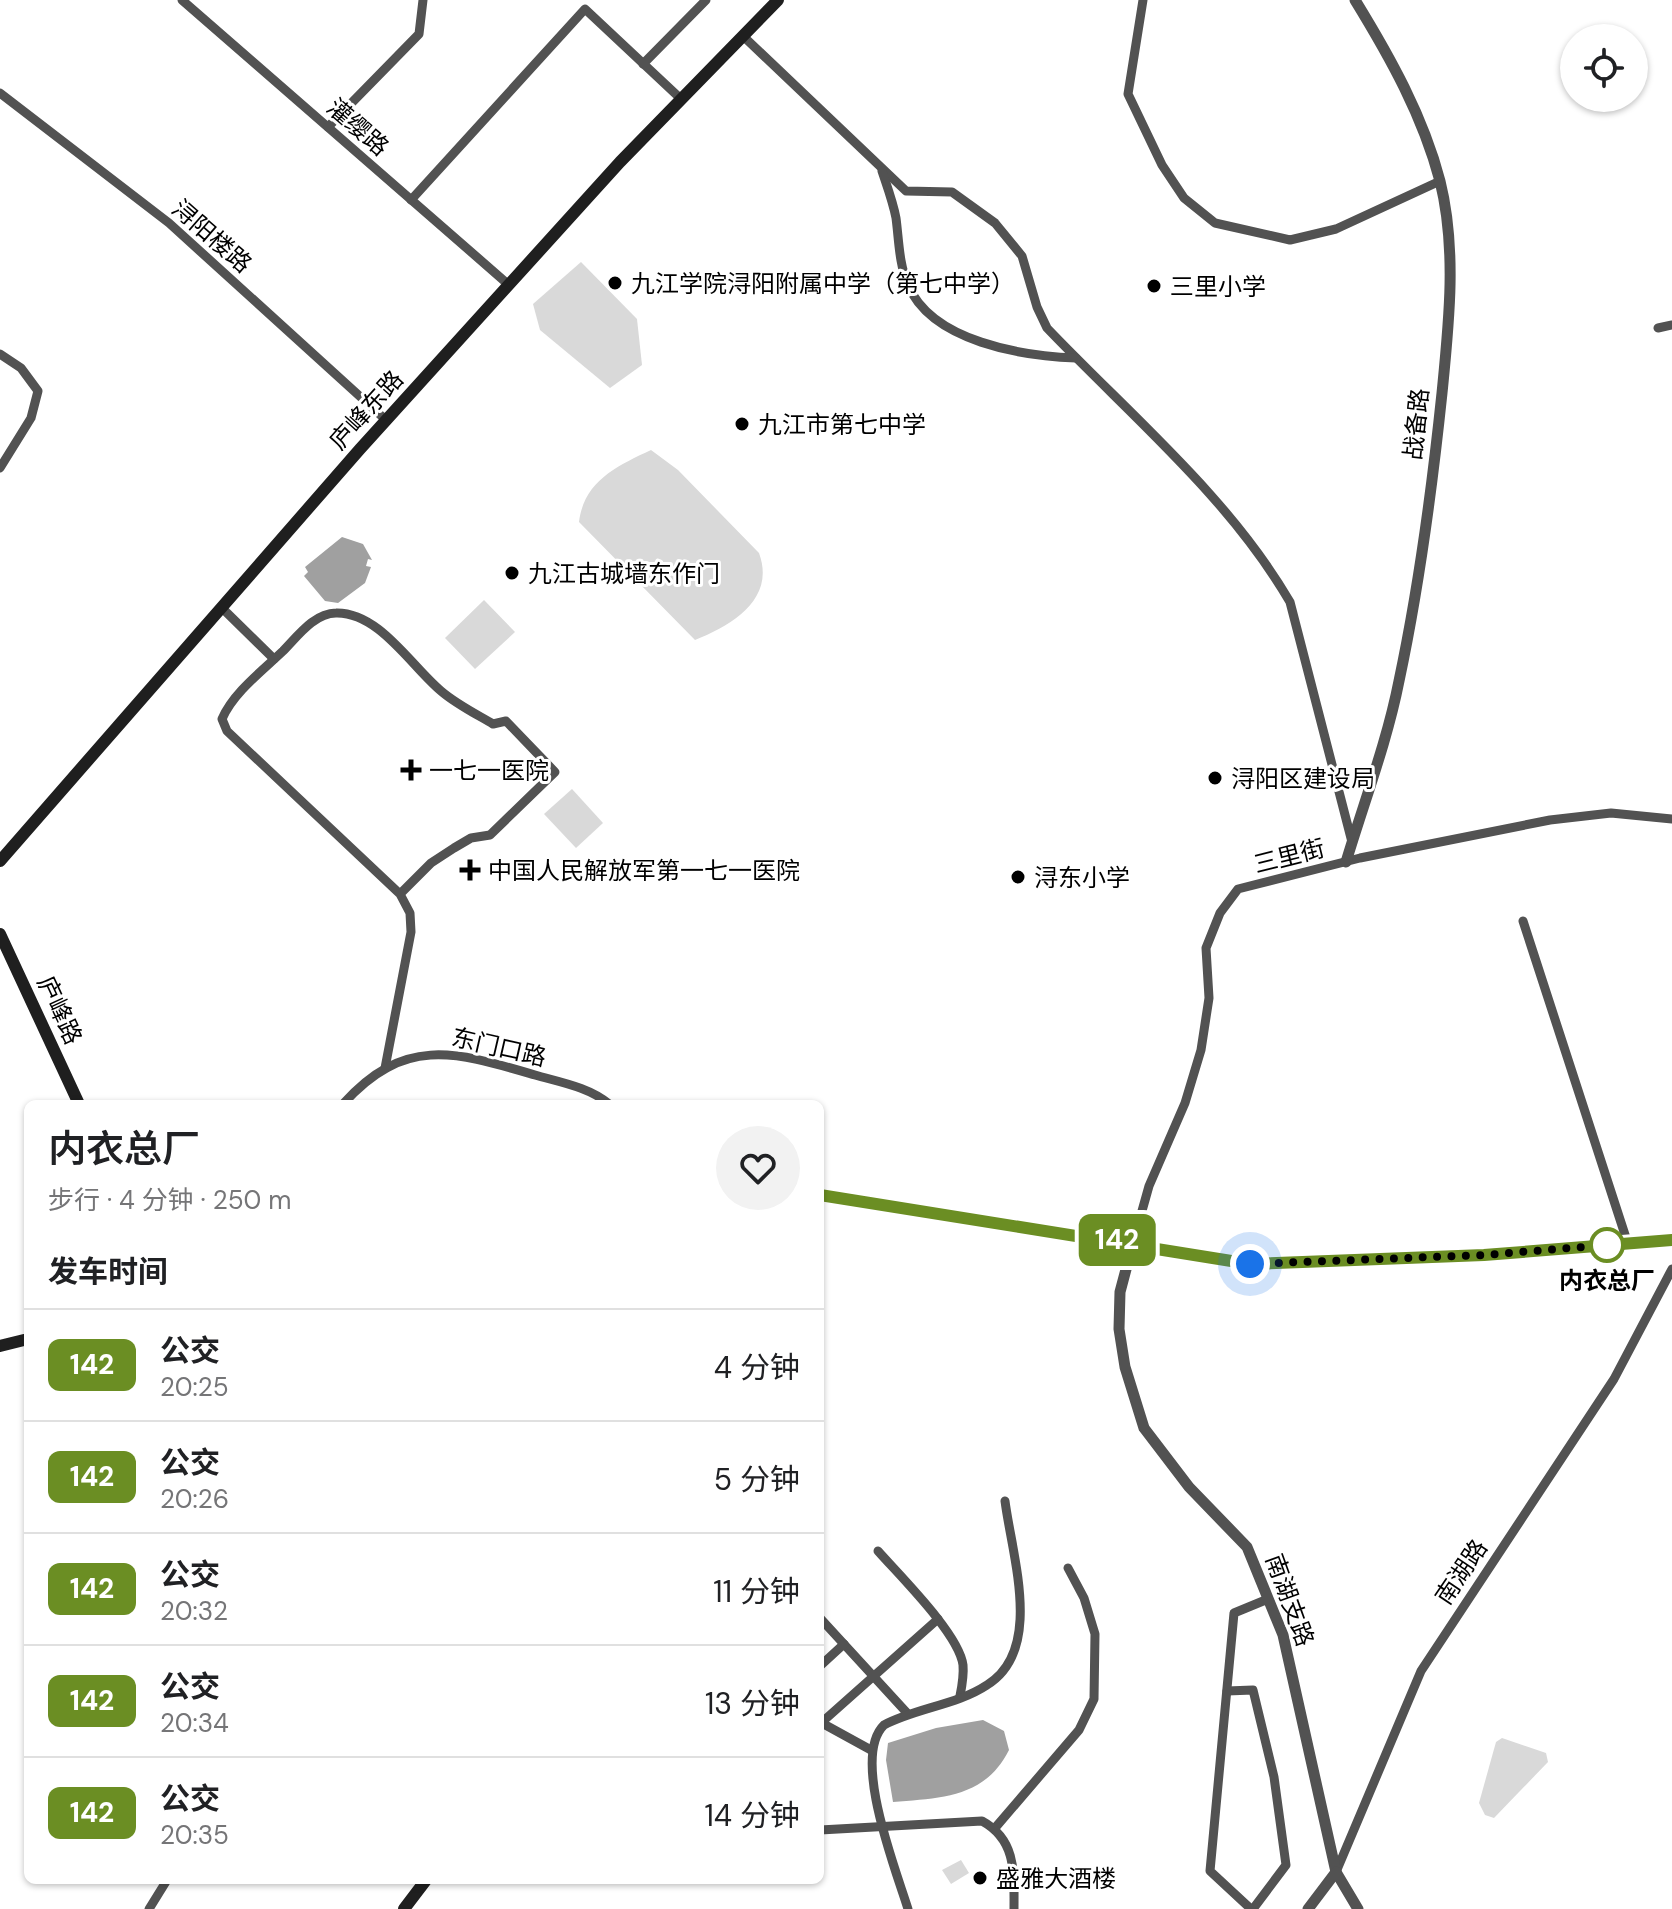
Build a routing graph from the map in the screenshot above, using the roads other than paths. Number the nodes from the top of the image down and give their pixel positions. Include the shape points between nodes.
1 (182, 0) edge
2 (423, 0) edge
3 (706, 0) edge
4 (778, 0) edge
5 (1143, 0) edge
6 (1355, 0) edge
7 (743, 36) junction
8 (643, 64) junction
9 (2, 97) edge
10 (681, 99) junction
11 (328, 127) junction
12 (881, 168) junction
13 (1440, 181) junction
14 (411, 200) junction
15 (509, 285) junction
16 (1672, 325) edge
17 (1658, 328) dead end
18 (0, 354) edge
19 (1076, 358) junction
20 (387, 421) junction
21 (0, 468) edge
22 (221, 607) junction
23 (274, 659) junction
24 (1672, 819) edge
25 (1352, 842) junction
26 (0, 861) edge
27 (1346, 862) junction
28 (400, 894) junction
29 (1523, 921) dead end
30 (0, 934) edge
31 (385, 1068) junction
32 (77, 1100) edge
33 (348, 1100) edge
34 (601, 1100) edge
35 (824, 1196) edge
36 (1672, 1240) edge
37 (1133, 1243) junction
38 (1628, 1244) junction
39 (1672, 1269) edge
40 (24, 1340) edge
41 (0, 1346) edge
42 (1005, 1501) dead end
43 (878, 1551) dead end
44 (1068, 1568) dead end
45 (1268, 1599) junction
46 (824, 1619) edge
47 (938, 1619) junction
48 (844, 1644) junction
49 (824, 1662) edge
50 (873, 1676) junction
51 (1227, 1691) junction
52 (960, 1696) junction
53 (908, 1714) junction
54 (824, 1720) edge
55 (824, 1725) edge
56 (871, 1750) junction
57 (882, 1826) junction
58 (995, 1828) junction
59 (824, 1830) edge
60 (1336, 1872) junction
61 (165, 1884) edge
62 (423, 1884) edge
63 (149, 1909) edge
64 (404, 1909) edge
65 (908, 1909) edge
66 (1014, 1909) edge
67 (1252, 1909) edge
68 (1308, 1909) edge
69 (1358, 1909) edge

1 - 11 street, 灌缨路
2 - 11 street via 419,34
3 - 8 street
4 - 7 main road, 庐峰东路
5 - 13 street via 1128,94 1184,198 1215,223 1290,240 1336,229
6 - 13 street, 战备路 via 1412,105
7 - 10 main road, 庐峰东路
7 - 12 street
8 - 10 street
8 - 14 street via 585,9
9 - 20 street, 浔阳楼路 via 169,223
10 - 15 main road, 庐峰东路
11 - 14 street, 灌缨路
12 - 19 street via 906,191 952,192 995,223 1022,256 1047,328
12 - 19 street via 909,288 927,311 972,339 1009,351
13 - 25 street, 战备路 via 1449,238 1449,286 1435,462 1399,682
14 - 15 street, 灌缨路
15 - 20 main road, 庐峰东路
16 - 17 street
18 - 21 street via 21,368 38,391 31,418
19 - 25 street via 1199,483 1278,580 1290,602
20 - 22 main road, 庐峰东路
22 - 23 street
22 - 26 main road, 庐峰东路
23 - 28 street via 226,708 222,719 227,731
23 - 28 street via 325,615 367,620 443,693 493,724 506,721 555,772 490,835 471,838 443,856
24 - 27 street, 三里街 via 1611,813 1550,820
25 - 27 street, 战备路
27 - 37 street, 三里街 via 1238,889 1220,913 1206,948 1209,998 1201,1050
28 - 31 street via 410,913 411,932
29 - 38 street
30 - 32 main road, 庐峰路
31 - 33 street, 东门口路
31 - 34 street, 东门口路 via 421,1054 470,1056 568,1084
35 - 37 main road
36 - 38 main road
37 - 38 main road via 1250,1264
37 - 45 street, 南湖支路 via 1120,1292 1119,1329 1144,1428 1189,1487 1247,1547
39 - 60 street, 南湖路 via 1614,1379 1421,1671
40 - 41 main road
42 - 52 street via 1021,1637 1000,1674
43 - 47 street
44 - 58 street via 1095,1634 1094,1699 1079,1730
45 - 51 street via 1234,1613
45 - 60 street, 南湖支路 via 1283,1635
46 - 48 street
47 - 50 street
47 - 52 street via 963,1663
48 - 49 street
48 - 50 street
50 - 53 street
50 - 54 street
51 - 67 street via 1210,1871
51 - 67 street via 1253,1690 1274,1777 1286,1865
52 - 53 street
53 - 56 street via 879,1730
55 - 56 street
56 - 57 street
57 - 58 street via 962,1820
57 - 59 street
57 - 65 street
58 - 66 street via 1014,1862
60 - 68 street, 南湖路
60 - 69 street, 南湖支路
61 - 63 street
62 - 64 main road

